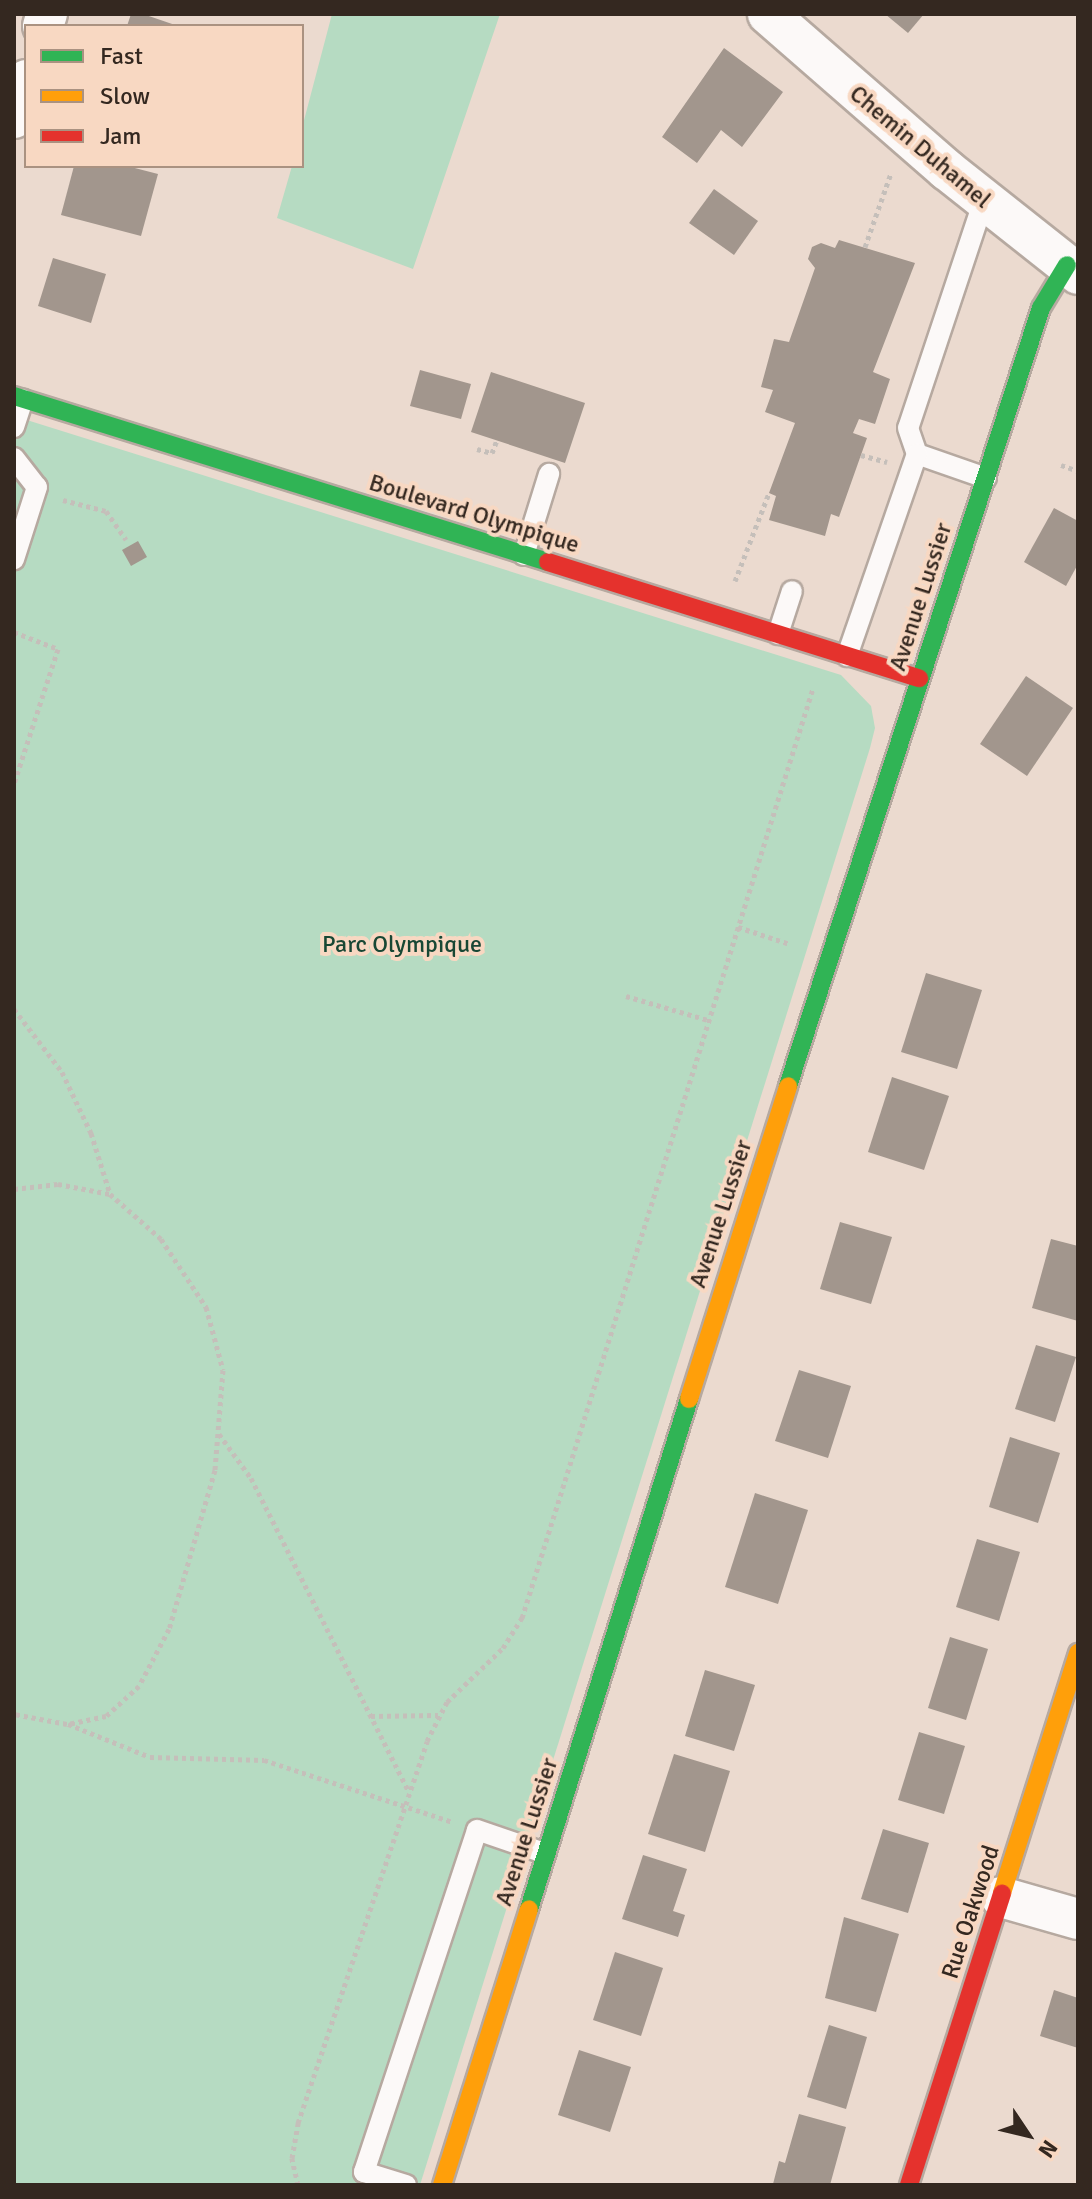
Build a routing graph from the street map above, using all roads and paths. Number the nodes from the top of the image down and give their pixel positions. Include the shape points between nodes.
1 (768, 14) edge
2 (24, 86) edge
3 (14, 118) edge
4 (984, 200) junction
5 (877, 213) dead end
6 (865, 247) dead end
7 (1072, 270) edge
8 (19, 397) edge
9 (14, 427) edge
10 (497, 440) dead end
11 (477, 449) dead end
12 (917, 454) junction
13 (14, 458) edge
14 (1061, 465) dead end
15 (1078, 471) edge
16 (549, 474) dead end
17 (986, 478) junction
18 (769, 493) dead end
19 (80, 503) dead end
20 (126, 540) dead end
21 (524, 555) junction
22 (14, 559) edge
23 (740, 564) dead end
24 (792, 591) dead end
25 (14, 632) edge
26 (778, 634) junction
27 (847, 656) junction
28 (919, 678) junction
29 (814, 683) dead end
30 (14, 784) edge
31 (738, 927) junction
32 (806, 949) dead end
33 (626, 996) dead end
34 (14, 1009) edge
35 (708, 1020) junction
36 (14, 1189) edge
37 (110, 1194) junction
38 (219, 1434) junction
39 (1078, 1653) edge
40 (14, 1714) edge
41 (438, 1715) junction
42 (371, 1716) junction
43 (67, 1724) junction
44 (409, 1793) junction
45 (405, 1805) junction
46 (429, 1814) dead end
47 (544, 1853) junction
48 (1001, 1897) junction
49 (1078, 1919) edge
50 (438, 2184) edge
51 (298, 2185) edge
52 (909, 2185) edge

1 - 4 street, Chemin Duhamel
2 - 3 street
4 - 7 street, Chemin Duhamel
4 - 12 lane via 908,428
5 - 6 path
7 - 17 street, Avenue Lussier via 1041,308
8 - 9 lane
8 - 21 street, Boulevard Olympique
10 - 11 path via 492,453
12 - 17 lane
12 - 27 lane
13 - 22 lane via 37,487
14 - 15 path
16 - 21 lane
17 - 28 street, Avenue Lussier
18 - 23 path
19 - 20 path via 106,511
21 - 26 street, Boulevard Olympique
24 - 26 lane
25 - 30 path via 58,649
26 - 27 street, Boulevard Olympique
27 - 28 street, Boulevard Olympique
28 - 47 street, Avenue Lussier
29 - 31 path
31 - 32 path
31 - 35 path
33 - 35 path
34 - 37 path via 62,1072 91,1133
35 - 41 path via 522,1618 515,1634
36 - 37 path via 58,1184
37 - 38 path via 161,1239 206,1307 223,1370
38 - 42 path via 251,1478
38 - 43 path via 215,1470 169,1629 139,1686 106,1716
39 - 48 street, Rue Oakwood
40 - 43 path
41 - 42 path
41 - 44 path
42 - 44 path
43 - 45 path via 150,1757 264,1760
44 - 45 path
45 - 46 path
45 - 51 path via 298,2123 292,2158
47 - 50 street, Avenue Lussier
47 - 50 lane via 477,1830 364,2172
48 - 49 street
48 - 52 street, Rue Oakwood

